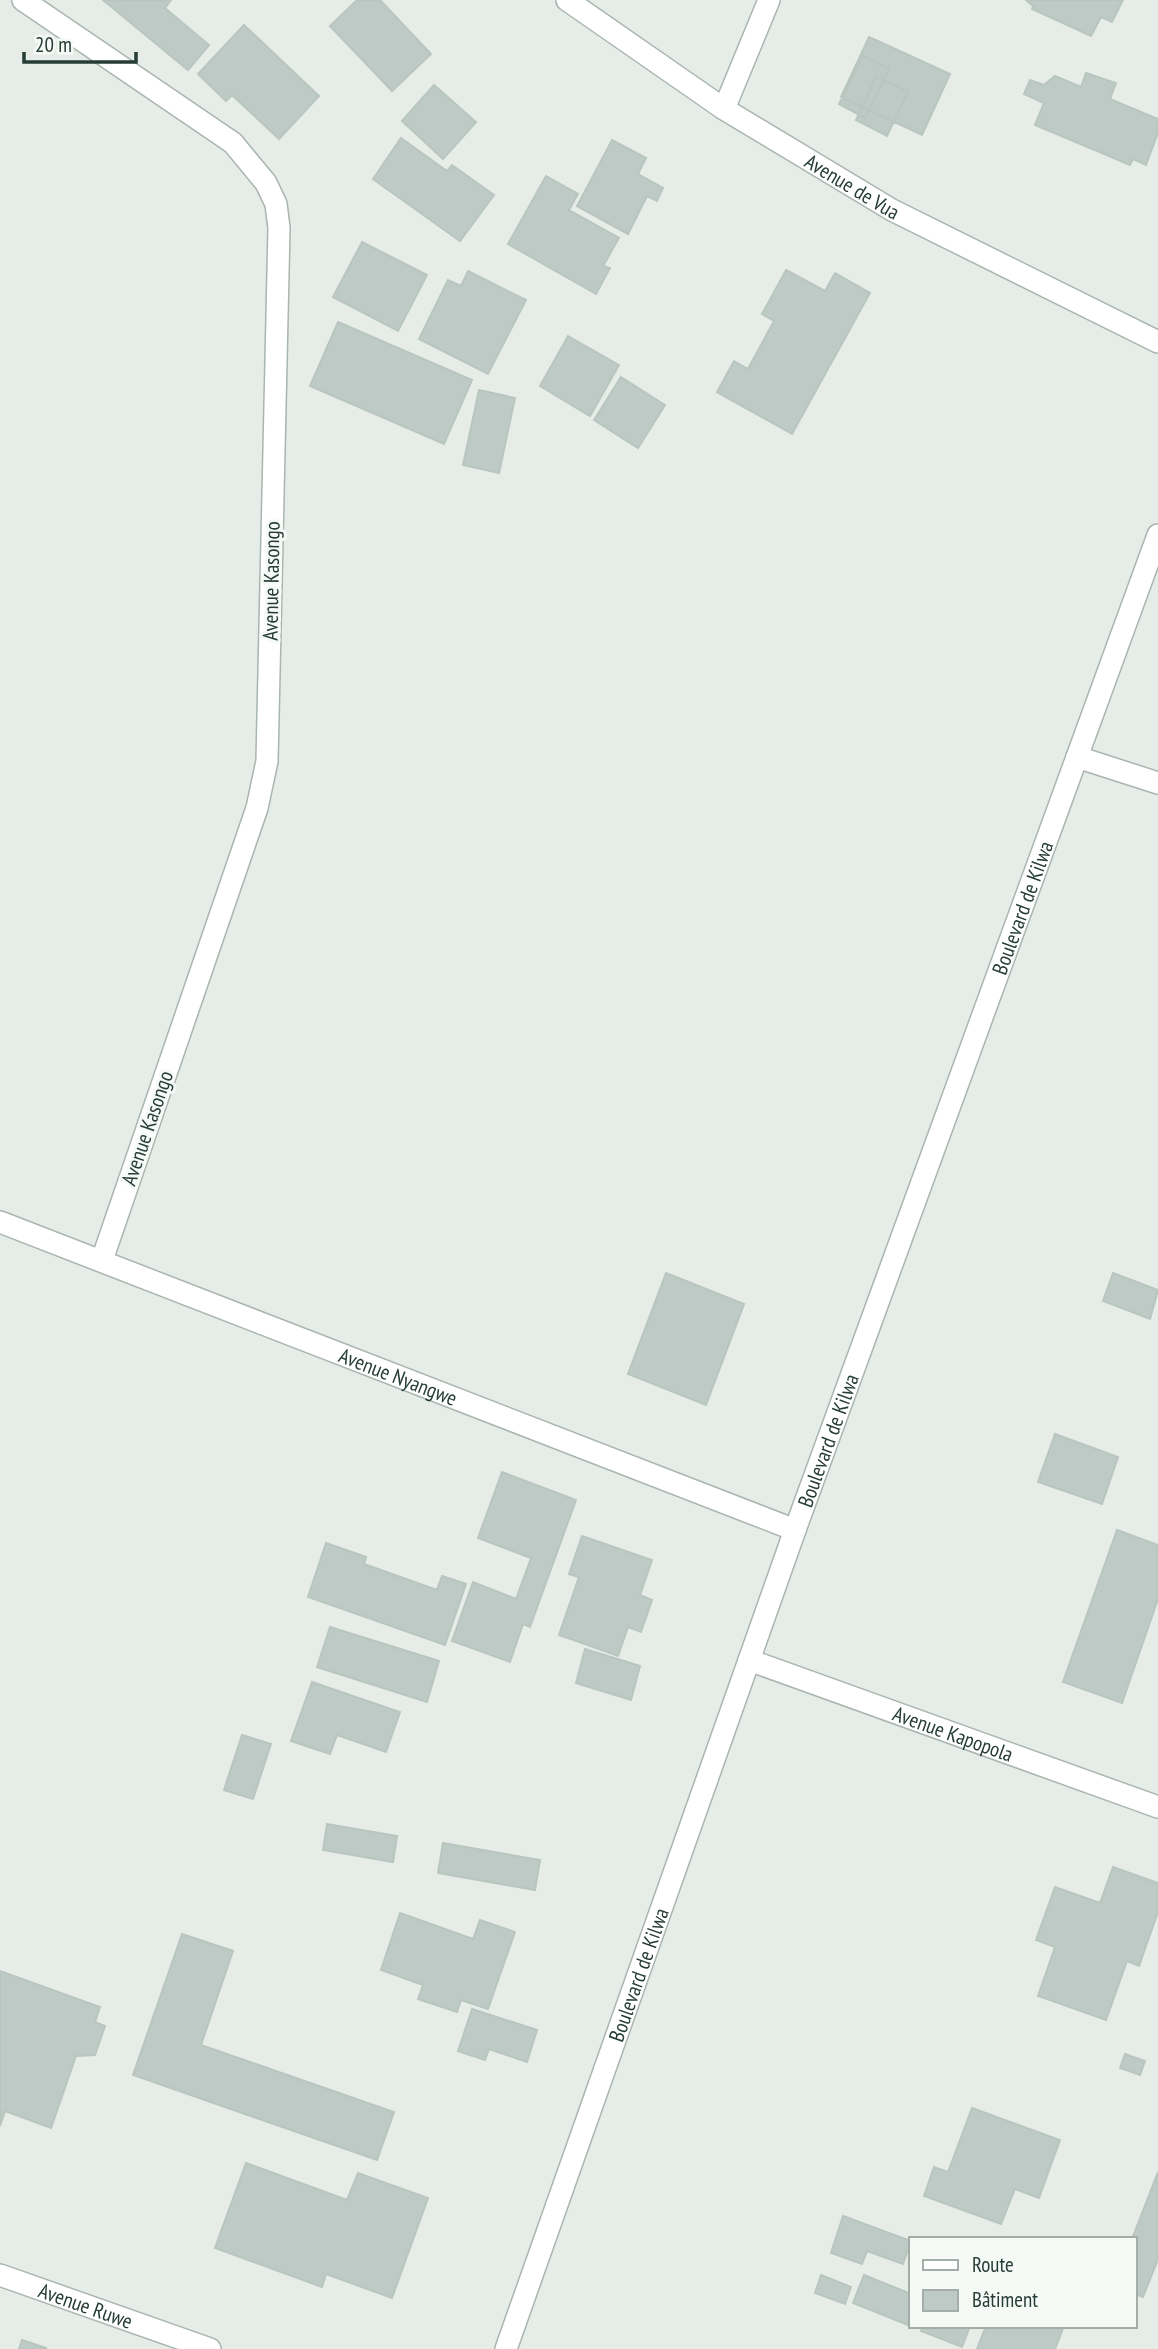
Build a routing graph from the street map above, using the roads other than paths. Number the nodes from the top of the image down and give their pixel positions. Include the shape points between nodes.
1 (23, 0) edge
2 (567, 0) edge
3 (769, 0) edge
4 (724, 109) junction
5 (1158, 342) edge
6 (1158, 535) edge
7 (1077, 757) junction
8 (1158, 783) edge
9 (0, 1222) edge
10 (102, 1260) junction
11 (795, 1530) junction
12 (749, 1660) junction
13 (1158, 1807) edge
14 (0, 2276) edge
15 (210, 2349) edge
16 (506, 2349) edge

1 - 10 street, Avenue Kasongo via 233,143 267,183 279,228 267,761 257,808
2 - 4 street, Avenue de Vua
3 - 4 street
4 - 5 street, Avenue de Vua via 892,210
6 - 7 street, Boulevard de Kilwa
7 - 8 street
7 - 11 street, Boulevard de Kilwa
9 - 10 street, Avenue Nyangwe
10 - 11 street, Avenue Nyangwe
11 - 12 street, Boulevard de Kilwa
12 - 13 street, Avenue Kapopola
12 - 16 street, Boulevard de Kilwa
14 - 15 street, Avenue Ruwe

